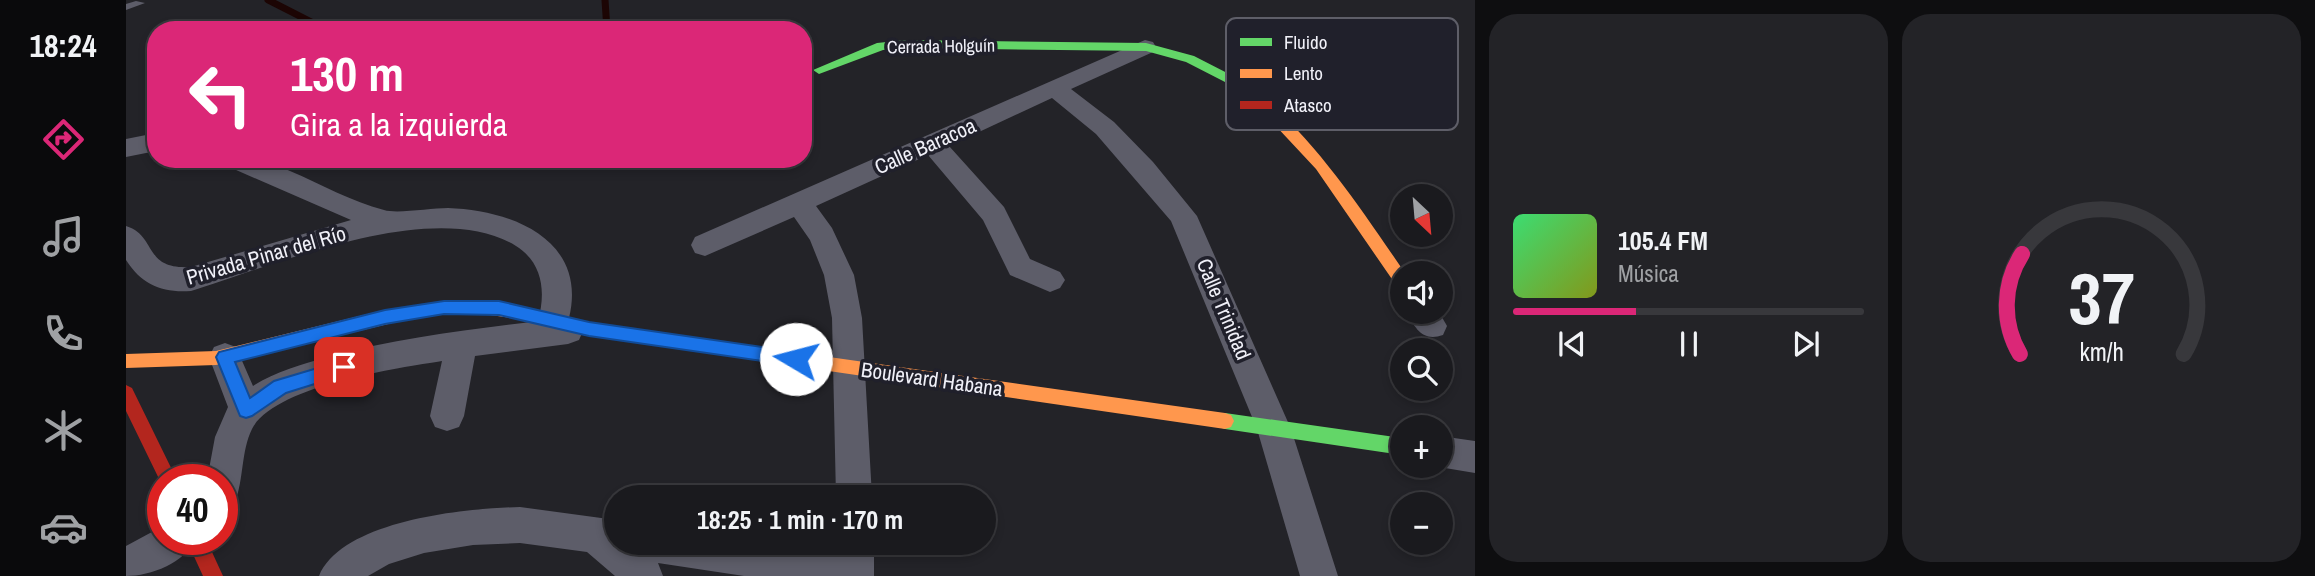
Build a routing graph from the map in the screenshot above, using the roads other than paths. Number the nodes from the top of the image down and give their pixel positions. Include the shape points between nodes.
1 (139, 3) dead end
2 (126, 7) edge
3 (1066, 45) junction
4 (1145, 47) junction
5 (819, 69) dead end
6 (1092, 71) junction
7 (1226, 77) edge
8 (1055, 88) junction
9 (1290, 130) edge
10 (932, 143) junction
11 (147, 144) edge
12 (126, 148) edge
13 (257, 168) edge
14 (799, 203) junction
15 (384, 222) junction
16 (126, 237) edge
17 (705, 245) dead end
18 (1390, 263) edge
19 (1050, 280) dead end
20 (552, 327) junction
21 (589, 329) joint
22 (462, 343) junction
23 (225, 357) junction
24 (126, 361) edge
25 (848, 366) junction
26 (126, 393) edge
27 (246, 410) junction
28 (447, 416) dead end
29 (1274, 429) junction
30 (1390, 445) edge
31 (1453, 454) edge
32 (1475, 457) edge
33 (160, 464) edge
34 (226, 464) edge
35 (853, 485) edge
36 (604, 537) edge
37 (147, 555) edge
38 (203, 555) edge
39 (624, 555) edge
40 (768, 555) edge
41 (855, 564) edge
42 (126, 566) edge
43 (213, 576) edge
44 (338, 576) edge
45 (644, 576) edge
46 (1319, 576) edge

1 - 2 lane
3 - 4 street, Cerrada Holguín
3 - 5 street, Cerrada Holguín via 881,46
3 - 6 street
4 - 6 street, Calle Baracoa
4 - 7 street, Cerrada Holguín via 1187,58
6 - 8 street, Calle Baracoa
8 - 10 street, Calle Baracoa
8 - 29 street, Calle Trinidad via 1105,128 1183,216
9 - 18 street, Cerrada Holguín via 1331,176
10 - 14 street, Calle Baracoa
10 - 19 street via 994,214 1020,267
11 - 12 street
13 - 15 street, Privada Pinar del Río
14 - 17 street, Calle Baracoa
14 - 25 street via 822,236 839,275 847,318
15 - 16 street, Privada Pinar del Río via 172,282 154,276
15 - 20 street, Privada Pinar del Río via 462,219 495,224 525,237 551,265 558,289
20 - 21 street, Boulevard Habana
20 - 22 street, Boulevard Habana
20 - 23 street, Boulevard Habana via 499,308 444,307
21 - 25 street, Boulevard Habana
22 - 27 street, Boulevard Habana via 324,373 281,387
22 - 28 street
23 - 24 street, Boulevard Habana
23 - 27 street
25 - 29 street, Boulevard Habana
25 - 35 street
26 - 33 street
27 - 34 street via 230,443
29 - 30 street, Boulevard Habana
29 - 46 street, Calle Trinidad
31 - 32 street
36 - 44 street via 522,525 455,530 398,542
37 - 42 street
38 - 43 street
39 - 45 street
40 - 41 street

